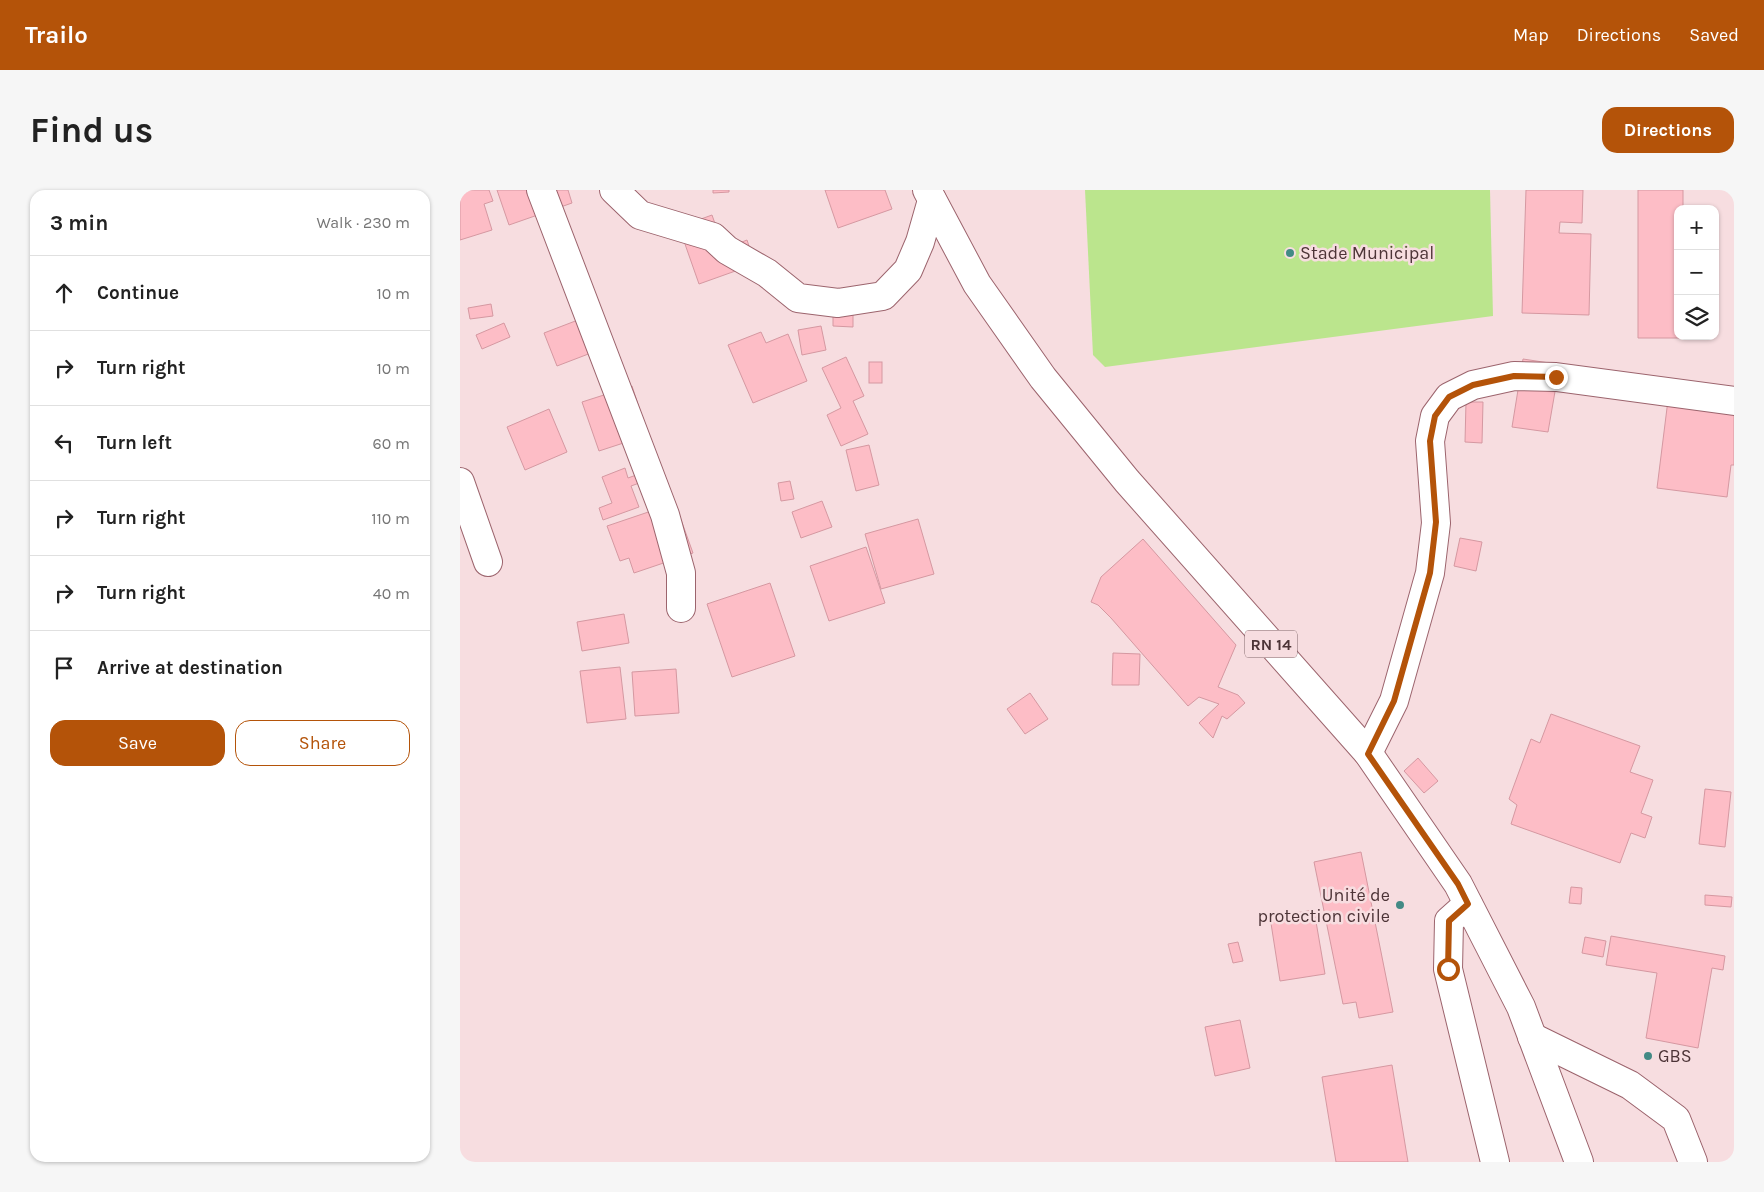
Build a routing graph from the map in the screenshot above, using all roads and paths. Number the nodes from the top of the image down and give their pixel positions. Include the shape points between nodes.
1 (541, 190) edge
2 (614, 190) edge
3 (930, 195) edge
4 (1734, 401) edge
5 (460, 482) edge
6 (488, 562) dead end
7 (681, 608) dead end
8 (1368, 754) junction
9 (1468, 904) junction
10 (1532, 1037) junction
11 (1566, 1128) junction
12 (1495, 1162) edge
13 (1580, 1162) edge
14 (1596, 1162) edge
15 (1693, 1162) edge

1 - 7 street via 665,515 680,573
2 - 3 street via 640,215 713,237 726,250 767,274 798,298 838,303 883,296 908,270 920,242
3 - 8 street, RN 14 via 977,284 1043,378 1127,481
4 - 8 street via 1556,377 1514,376 1473,385 1449,397 1435,416 1430,441 1436,522 1430,573 1394,701
5 - 6 street
8 - 9 street, RN 14 via 1458,884
9 - 10 street, RN 14 via 1521,1008
9 - 12 street via 1449,921 1448,969
10 - 11 street, RN 14
10 - 15 street via 1630,1085 1676,1119
11 - 13 street, RN 14
11 - 14 street, RN 14

